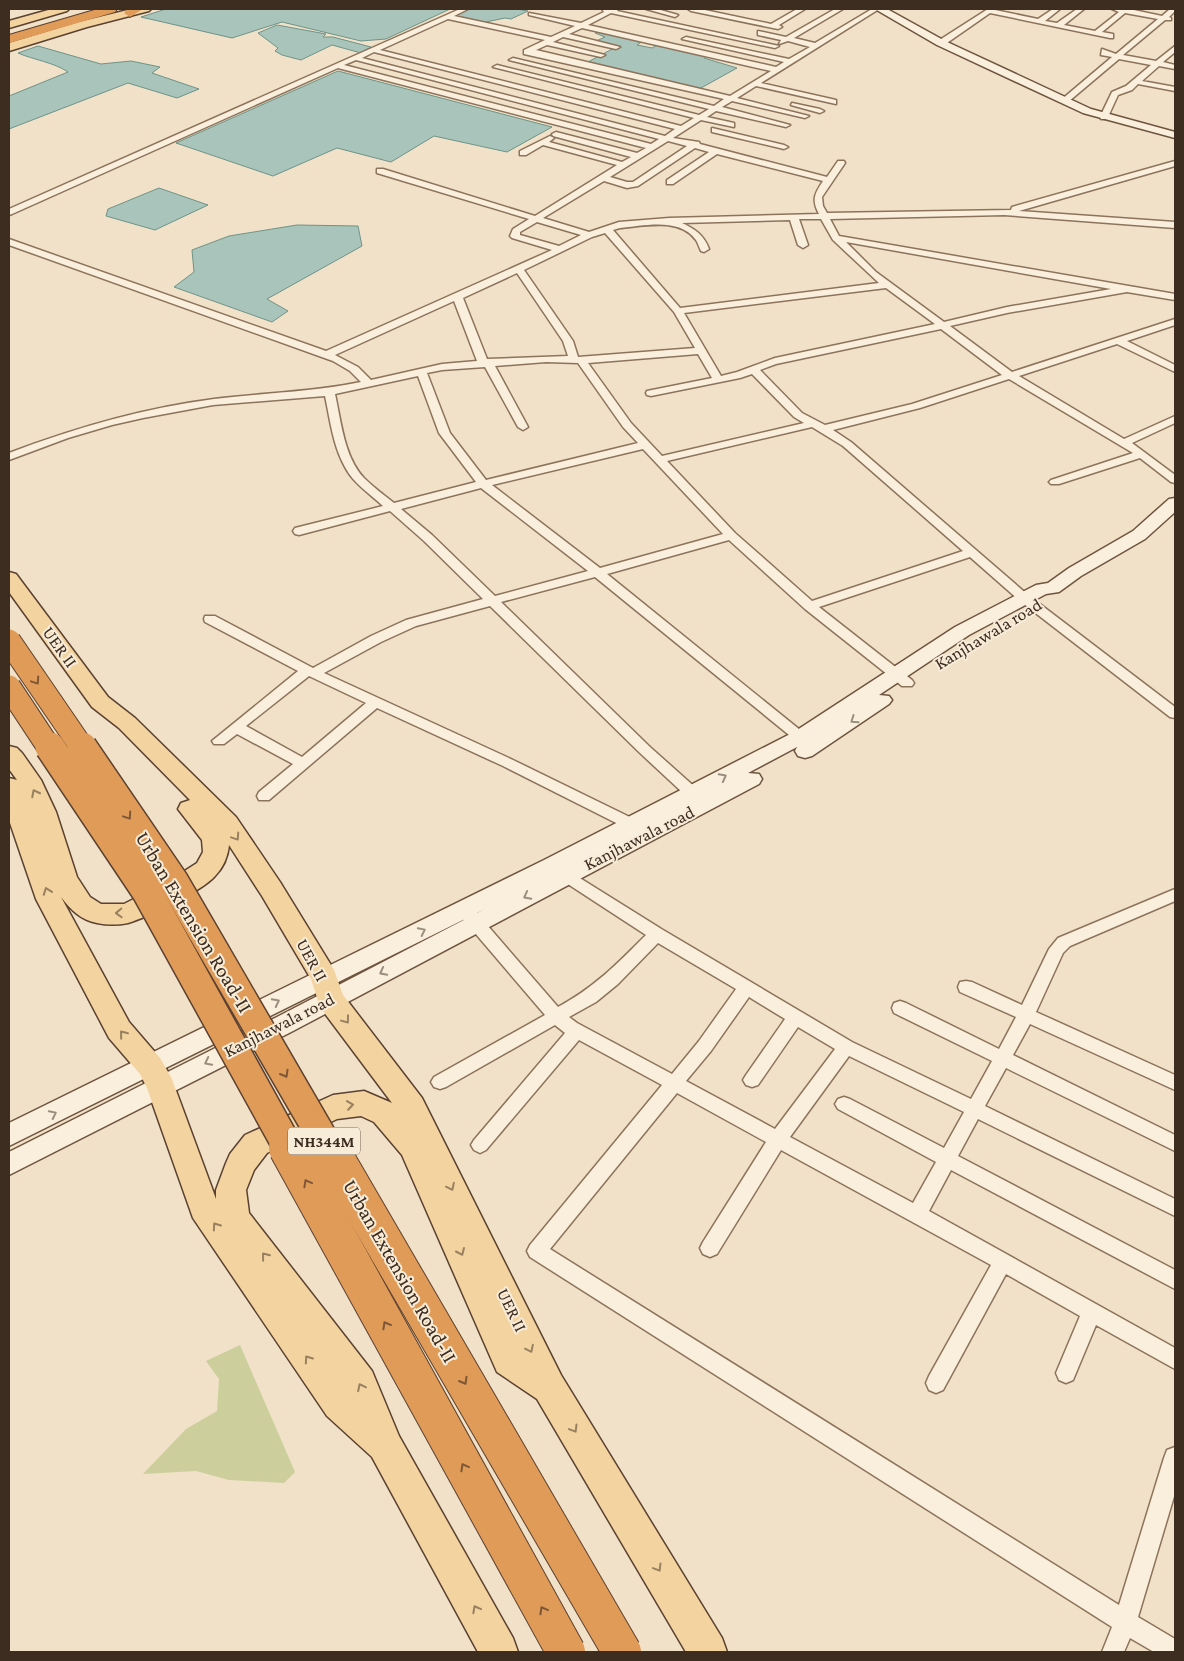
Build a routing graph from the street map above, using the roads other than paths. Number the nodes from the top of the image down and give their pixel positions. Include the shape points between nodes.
1 (63, 9) edge
2 (86, 9) edge
3 (111, 9) edge
4 (145, 9) edge
5 (465, 9) edge
6 (598, 9) edge
7 (649, 9) edge
8 (691, 9) edge
9 (802, 9) edge
10 (840, 9) edge
11 (876, 9) edge
12 (880, 9) edge
13 (1029, 9) edge
14 (1057, 9) edge
15 (1081, 9) edge
16 (1115, 9) edge
17 (1174, 9) edge
18 (613, 10) edge
19 (990, 10) edge
20 (1125, 10) edge
21 (133, 11) edge
22 (746, 11) dead end
23 (531, 14) dead end
24 (579, 15) dead end
25 (447, 17) junction
26 (684, 17) dead end
27 (1017, 17) junction
28 (734, 18) junction
29 (1163, 18) junction
30 (596, 19) junction
31 (1175, 20) edge
32 (605, 21) dead end
33 (1038, 22) junction
34 (9, 25) edge
35 (582, 26) junction
36 (772, 26) junction
37 (1058, 26) junction
38 (548, 29) dead end
39 (9, 30) edge
40 (799, 32) junction
41 (564, 34) junction
42 (1097, 34) junction
43 (1110, 36) dead end
44 (681, 37) dead end
45 (830, 38) junction
46 (9, 39) edge
47 (740, 39) junction
48 (787, 39) junction
49 (550, 41) junction
50 (941, 43) junction
51 (383, 46) junction
52 (775, 46) junction
53 (817, 46) junction
54 (9, 47) edge
55 (616, 47) dead end
56 (726, 47) junction
57 (1175, 48) edge
58 (373, 50) junction
59 (529, 51) junction
60 (1105, 51) dead end
61 (760, 54) junction
62 (601, 55) dead end
63 (1118, 56) junction
64 (354, 58) junction
65 (513, 60) junction
66 (792, 62) junction
67 (746, 63) junction
68 (1157, 64) junction
69 (338, 66) junction
70 (1175, 67) edge
71 (497, 68) junction
72 (778, 70) junction
73 (487, 72) junction
74 (770, 76) junction
75 (478, 77) junction
76 (1137, 82) junction
77 (755, 84) junction
78 (461, 85) junction
79 (1175, 89) edge
80 (742, 92) junction
81 (444, 93) junction
82 (731, 99) junction
83 (1065, 100) junction
84 (833, 102) dead end
85 (716, 108) junction
86 (820, 111) dead end
87 (806, 116) dead end
88 (702, 117) junction
89 (1104, 117) junction
90 (731, 124) dead end
91 (786, 125) dead end
92 (571, 126) junction
93 (688, 126) junction
94 (556, 134) junction
95 (1175, 135) edge
96 (669, 138) junction
97 (541, 142) junction
98 (696, 144) junction
99 (653, 147) junction
100 (784, 147) dead end
101 (717, 150) junction
102 (523, 153) dead end
103 (638, 156) junction
104 (1175, 162) edge
105 (841, 163) dead end
106 (625, 165) junction
107 (380, 171) dead end
108 (604, 178) junction
109 (828, 180) junction
110 (670, 182) dead end
111 (9, 212) edge
112 (1004, 212) junction
113 (824, 216) junction
114 (794, 217) junction
115 (535, 218) junction
116 (669, 221) junction
117 (1175, 225) edge
118 (606, 228) junction
119 (589, 235) junction
120 (836, 238) junction
121 (9, 242) edge
122 (803, 245) dead end
123 (560, 249) junction
124 (704, 250) dead end
125 (519, 269) junction
126 (888, 286) junction
127 (1126, 289) junction
128 (457, 296) junction
129 (1175, 297) edge
130 (678, 311) junction
131 (1175, 322) edge
132 (944, 325) junction
133 (1119, 341) junction
134 (701, 351) junction
135 (326, 355) junction
136 (577, 360) junction
137 (486, 362) junction
138 (1175, 369) edge
139 (754, 370) junction
140 (421, 371) junction
141 (1011, 376) junction
142 (718, 379) junction
143 (369, 384) junction
144 (329, 392) junction
145 (651, 393) dead end
146 (1175, 419) edge
147 (523, 427) dead end
148 (818, 427) junction
149 (1124, 443) junction
150 (645, 446) junction
151 (1142, 454) junction
152 (9, 456) edge
153 (659, 460) junction
154 (1175, 480) edge
155 (1055, 482) dead end
156 (483, 484) junction
157 (1175, 503) edge
158 (392, 507) junction
159 (299, 531) dead end
160 (731, 536) junction
161 (973, 552) junction
162 (598, 573) junction
163 (9, 578) edge
164 (493, 601) junction
165 (1030, 602) junction
166 (810, 606) junction
167 (210, 619) dead end
168 (9, 641) edge
169 (310, 671) junction
170 (901, 678) junction
171 (9, 687) edge
172 (377, 701) junction
173 (100, 702) junction
174 (1175, 714) edge
175 (236, 727) junction
176 (219, 741) dead end
177 (807, 742) junction
178 (9, 754) edge
179 (302, 764) junction
180 (264, 796) dead end
181 (11, 798) edge
182 (698, 799) junction
183 (641, 829) junction
184 (559, 871) junction
185 (1175, 895) edge
186 (470, 916) junction
187 (656, 934) junction
188 (746, 987) junction
189 (966, 987) dead end
190 (327, 989) junction
191 (900, 1008) dead end
192 (1026, 1015) junction
193 (556, 1016) junction
194 (796, 1017) junction
195 (577, 1031) junction
196 (846, 1047) junction
197 (1002, 1058) junction
198 (155, 1076) junction
199 (752, 1080) dead end
200 (440, 1082) dead end
201 (675, 1082) junction
202 (1175, 1083) edge
203 (844, 1104) dead end
204 (974, 1108) junction
205 (9, 1135) edge
206 (778, 1138) junction
207 (1175, 1144) edge
208 (480, 1145) dead end
209 (947, 1158) junction
210 (9, 1164) edge
211 (1175, 1208) edge
212 (917, 1214) junction
213 (710, 1248) dead end
214 (1003, 1262) junction
215 (1175, 1280) edge
216 (1092, 1312) junction
217 (1175, 1358) edge
218 (1066, 1373) dead end
219 (936, 1384) dead end
220 (549, 1388) junction
221 (386, 1448) junction
222 (1175, 1458) edge
223 (1125, 1622) junction
224 (499, 1652) edge
225 (566, 1652) edge
226 (622, 1652) edge
227 (708, 1652) edge
228 (1113, 1652) edge
229 (1175, 1652) edge

1 - 34 main road
2 - 39 highway
3 - 46 highway
4 - 21 main road
5 - 25 street
6 - 18 street
7 - 26 street
8 - 28 street
9 - 36 street
10 - 40 street
11 - 45 street
12 - 50 main road
13 - 27 street
14 - 33 street
15 - 37 street
16 - 20 street
17 - 29 street
18 - 30 street
18 - 47 street
19 - 27 street
19 - 50 street
20 - 29 street
20 - 42 street
21 - 54 main road
22 - 28 street
23 - 35 street
24 - 30 street
25 - 49 street
25 - 51 street
27 - 33 street
28 - 36 street
29 - 31 street
29 - 63 street
30 - 32 street
30 - 35 street
33 - 37 street
35 - 41 street
35 - 67 street
36 - 40 street
37 - 42 street
38 - 41 street
40 - 45 street
40 - 48 street
41 - 49 street
41 - 55 street
42 - 43 street
44 - 56 street
45 - 53 street
47 - 48 street via 753,31
47 - 52 street
47 - 56 street
48 - 52 street
48 - 53 street
49 - 59 street
49 - 62 street
50 - 83 main road
51 - 58 street
51 - 73 street
52 - 61 street
53 - 66 street
56 - 61 street
57 - 68 street
58 - 64 street
58 - 75 street
59 - 65 street
59 - 82 street
60 - 63 street
61 - 66 street
61 - 67 street
63 - 68 street
63 - 83 street
64 - 69 street
64 - 78 street
65 - 71 street
65 - 85 street
66 - 72 street
67 - 72 street
67 - 74 street via 738,68
68 - 70 street
68 - 76 street
69 - 81 street
69 - 111 street
71 - 73 street
71 - 88 street
72 - 74 street
73 - 75 street
74 - 77 street
75 - 78 street
75 - 93 street
76 - 79 street
76 - 89 street via 1113,96
77 - 80 street
77 - 84 street
78 - 81 street
78 - 96 street
80 - 82 street
80 - 86 street
81 - 92 street
82 - 85 street
82 - 87 street
83 - 89 main road
85 - 88 street
85 - 91 street
88 - 90 street
88 - 93 street
89 - 95 main road
92 - 94 street
92 - 99 street
93 - 96 street
93 - 100 street
94 - 97 street
94 - 103 street
96 - 98 street
96 - 99 street
97 - 102 street
97 - 106 street
98 - 101 street
98 - 108 street via 634,184
99 - 103 street
101 - 109 street
101 - 110 street
103 - 106 street
104 - 112 street
105 - 109 street
106 - 108 street
107 - 115 street
108 - 115 street
109 - 113 street via 818,197
112 - 113 street
112 - 117 street
113 - 114 street
113 - 120 street
114 - 116 street
114 - 122 street
115 - 119 street
115 - 123 street via 516,231 515,236
116 - 118 street
116 - 124 street via 692,231
118 - 119 street
118 - 130 street
119 - 123 street
120 - 126 street
120 - 127 street
121 - 135 street
123 - 125 street
125 - 128 street
125 - 136 street
126 - 130 street
126 - 132 street
127 - 129 street
127 - 132 street
128 - 135 street
128 - 137 street
130 - 134 street
131 - 133 street
132 - 139 street via 765,363
132 - 141 street
133 - 138 street
133 - 141 street
134 - 136 street
134 - 142 street
135 - 143 street via 348,364
136 - 137 street
136 - 150 street
137 - 140 street
137 - 147 street
139 - 142 street
139 - 148 street via 798,415
140 - 143 street
140 - 156 street via 445,433
141 - 148 street via 892,413
141 - 149 street
142 - 145 street
143 - 144 street
144 - 152 street via 213,402 142,415 64,436
144 - 158 street via 346,461 360,480
146 - 149 street
148 - 153 street
148 - 161 street via 847,444
149 - 151 street
150 - 153 street
150 - 156 street
151 - 154 street
151 - 155 street
153 - 160 street
156 - 158 street
156 - 162 street
157 - 165 main road, Kanjhawala road via 1139,535 1075,572 1054,588 1052,595
158 - 159 street
158 - 164 street
160 - 162 street
160 - 166 street
161 - 165 street
161 - 166 street
162 - 164 street
162 - 177 street
163 - 173 main road, UER II
164 - 169 street via 411,623
164 - 182 street
165 - 170 main road, Kanjhawala road via 975,639
165 - 174 street
166 - 170 street
167 - 169 street
168 -> 226 highway, Urban Extension Road-II / NH344M, bridge via 174,882
169 - 172 street
169 - 175 street
170 - 177 main road, Kanjhawala road
225 -> 171 highway, Urban Extension Road-II / NH344M, bridge via 147,892
172 - 179 street
172 - 183 street
173 -> 178 main road via 116,731 212,832 216,846 213,859 205,872 179,887 127,913 94,913 78,902 65,881 38,798 20,765
173 -> 190 main road, UER II via 127,723 227,823 271,890
175 - 176 street
175 - 179 street
177 - 182 main road, Kanjhawala road
179 - 180 street
198 -> 181 main road via 119,1030 49,898
182 - 183 main road, Kanjhawala road
183 - 184 main road, Kanjhawala road
184 - 186 main road, Kanjhawala road
184 - 187 street
185 - 192 street via 1064,942 1056,949
186 - 190 main road, Kanjhawala road
186 - 193 street
187 - 188 street
187 - 193 street via 612,979 590,997
188 - 194 street
188 - 201 street
189 - 192 street
190 - 198 main road, Kanjhawala road
190 -> 220 main road, UER II via 412,1107
191 - 197 street
192 - 197 street
192 - 202 street
193 - 195 street
193 - 200 street
194 - 196 street
194 - 199 street
195 - 201 street
195 - 208 street
196 - 204 street
196 - 206 street
197 - 204 street
197 - 207 street
205 -> 198 main road, Kanjhawala road
198 - 210 main road, Kanjhawala road
221 -> 198 main road via 339,1404 204,1208
201 - 206 street
201 - 223 street via 537,1251
203 - 209 street
204 - 209 street
204 - 211 street
206 - 212 street
206 - 213 street
209 - 212 street
209 - 215 street
212 - 214 street
214 - 216 street
214 - 219 street
216 - 217 street
216 - 218 street
221 -> 220 main road via 360,1383 234,1218 231,1190 240,1163 256,1144 334,1107 364,1103 384,1113 414,1147 509,1361
220 -> 227 main road, UER II
224 -> 221 main road
222 - 223 street
223 - 228 street
223 - 229 street

